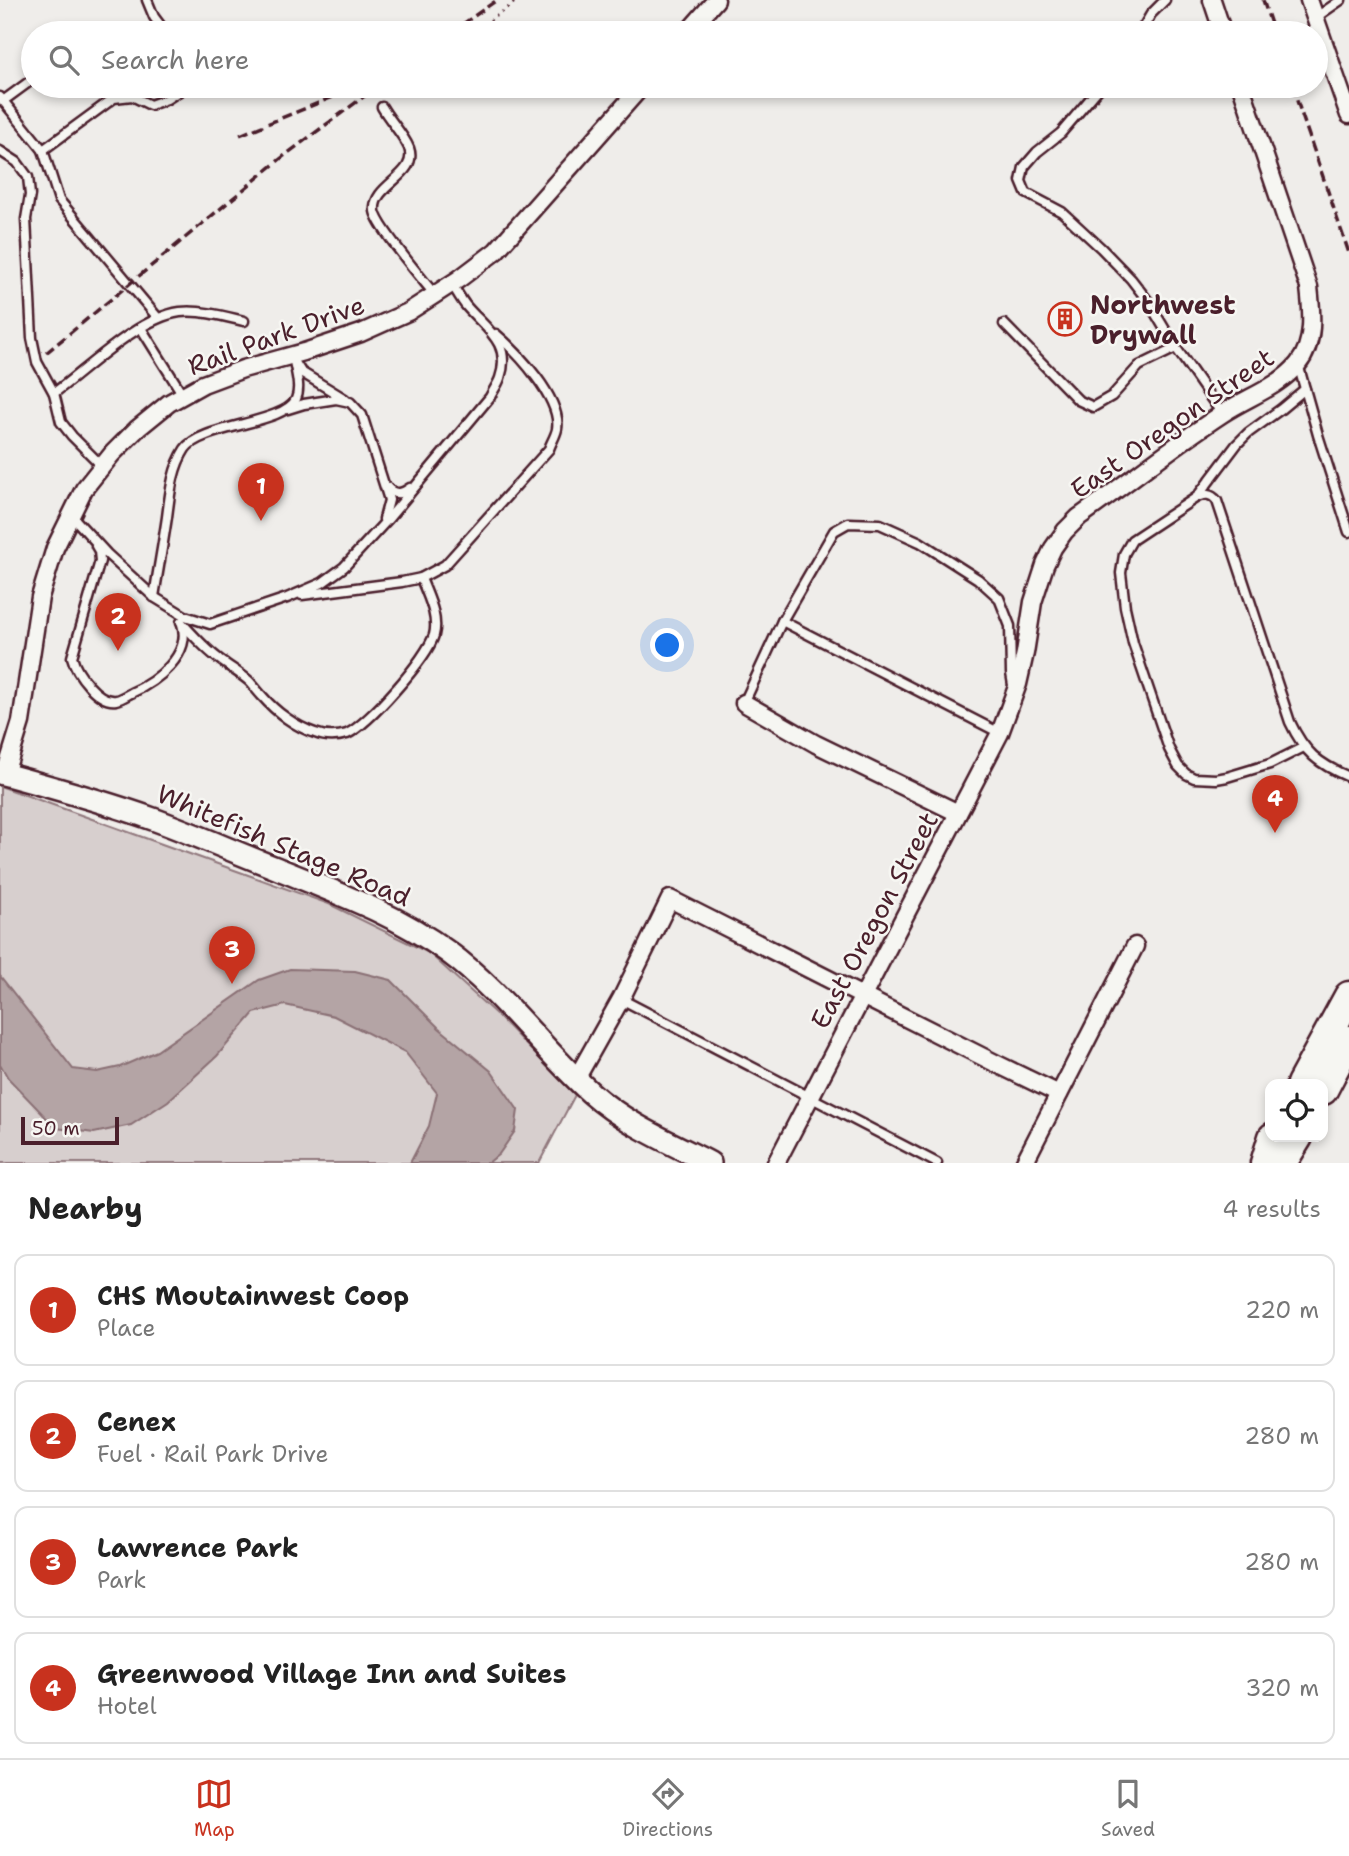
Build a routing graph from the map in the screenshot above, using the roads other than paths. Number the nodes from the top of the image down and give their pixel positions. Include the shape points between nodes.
1 (147, 0) edge
2 (716, 0) edge
3 (1165, 0) edge
4 (1212, 0) edge
5 (1309, 0) edge
6 (1341, 0) edge
7 (1315, 18) junction
8 (157, 21) edge
9 (698, 21) edge
10 (1147, 21) edge
11 (1219, 21) edge
12 (1316, 21) edge
13 (1328, 55) edge
14 (21, 87) edge
15 (114, 98) edge
16 (136, 98) edge
17 (169, 98) edge
18 (631, 98) edge
19 (1091, 98) edge
20 (1245, 98) edge
21 (2, 99) edge
22 (382, 107) dead end
23 (1349, 115) edge
24 (43, 150) junction
25 (0, 151) edge
26 (452, 284) junction
27 (435, 295) junction
28 (158, 318) junction
29 (243, 321) dead end
30 (486, 324) junction
31 (1004, 324) dead end
32 (141, 328) junction
33 (1176, 348) junction
34 (293, 359) junction
35 (1298, 363) junction
36 (1305, 388) junction
37 (54, 393) junction
38 (183, 395) junction
39 (350, 402) junction
40 (282, 411) junction
41 (1222, 414) junction
42 (102, 466) junction
43 (430, 468) junction
44 (386, 486) junction
45 (1197, 497) junction
46 (71, 515) junction
47 (1349, 532) edge
48 (372, 537) junction
49 (92, 538) junction
50 (421, 578) junction
51 (154, 597) junction
52 (272, 604) junction
53 (168, 606) junction
54 (782, 621) junction
55 (181, 622) junction
56 (1014, 695) junction
57 (744, 703) joint
58 (1000, 733) junction
59 (1304, 747) junction
60 (3, 774) edge
61 (1349, 777) edge
62 (958, 813) junction
63 (1135, 946) dead end
64 (1349, 996) edge
65 (863, 997) junction
66 (621, 999) junction
67 (1349, 1040) edge
68 (576, 1079) junction
69 (1304, 1079) edge
70 (1328, 1080) edge
71 (1059, 1094) junction
72 (810, 1096) junction
73 (1271, 1142) edge
74 (1295, 1142) edge
75 (710, 1163) edge
76 (776, 1163) edge
77 (937, 1163) edge
78 (1024, 1163) edge
79 (1265, 1163) edge
80 (1282, 1163) edge

1 - 8 lane
2 - 9 street
3 - 10 lane
4 - 11 street
5 - 7 street
6 - 7 lane
7 - 12 street
13 - 23 street
14 - 21 lane
15 - 24 lane
16 - 17 lane via 150,105
18 - 26 street, Rail Park Drive via 496,251
19 - 33 lane via 1024,167 1021,181 1026,193 1062,212 1131,279
20 - 35 street, East Oregon Street via 1309,287 1311,328
21 - 24 lane
22 - 27 lane via 410,158 376,200 375,213
24 - 28 lane via 59,200
25 - 37 lane via 17,162 28,177 32,338 37,362
26 - 27 street, Rail Park Drive
26 - 30 lane
27 - 34 street, Rail Park Drive via 408,312
28 - 29 lane via 208,312
28 - 32 lane
30 - 43 lane via 502,356 500,377
30 - 50 lane via 544,387 558,428 549,449 445,565
31 - 33 lane via 1078,400 1093,407 1112,396 1139,366
32 - 37 lane
32 - 38 lane
33 - 41 lane
34 - 38 street, Rail Park Drive via 243,369
34 - 39 lane via 301,372
34 - 40 lane via 298,390 292,405
35 - 36 lane
35 - 41 street, East Oregon Street via 1275,384
36 - 45 lane via 1237,444
36 - 47 lane
37 - 42 lane via 61,422
38 - 42 street, Rail Park Drive via 137,429
39 - 40 lane via 336,399
39 - 44 lane via 362,415
40 - 51 lane via 186,446 170,490
41 - 56 street, East Oregon Street via 1065,531 1038,584
42 - 46 street, Rail Park Drive
43 - 44 lane via 401,493 390,492
43 - 48 lane
44 - 48 lane via 386,516
45 - 59 lane via 1211,495 1217,501 1290,722
45 - 59 lane via 1132,540 1122,563 1121,584 1133,643 1174,760 1186,774 1216,779 1270,764
46 - 49 lane
46 - 60 street, Rail Park Drive via 40,597 21,722
48 - 52 lane via 322,583
49 - 51 lane
49 - 55 lane via 100,561 72,657 91,687 103,698 116,701 143,688 182,648
50 - 52 lane
50 - 55 lane via 435,620 428,647 379,707 344,735 314,733 293,722
51 - 53 lane
52 - 53 lane via 210,624
53 - 55 lane
54 - 56 lane via 834,531 848,523 880,524 920,542 999,598 1010,626
54 - 57 lane
54 - 58 lane
56 - 58 street, East Oregon Street
57 - 62 street
58 - 62 street, East Oregon Street
59 - 61 lane via 1315,759
60 - 68 main road, Whitefish Stage Road via 153,819 403,923 475,974
62 - 65 street, East Oregon Street
63 - 71 street
64 - 69 highway
65 - 66 street via 670,899
65 - 71 street
65 - 72 street, East Oregon Street
66 - 68 street
66 - 72 lane
67 - 70 highway
68 - 75 main road, Whitefish Stage Road via 629,1121
71 - 78 street
72 - 76 street, East Oregon Street
72 - 77 lane
73 - 79 highway
74 - 80 highway

